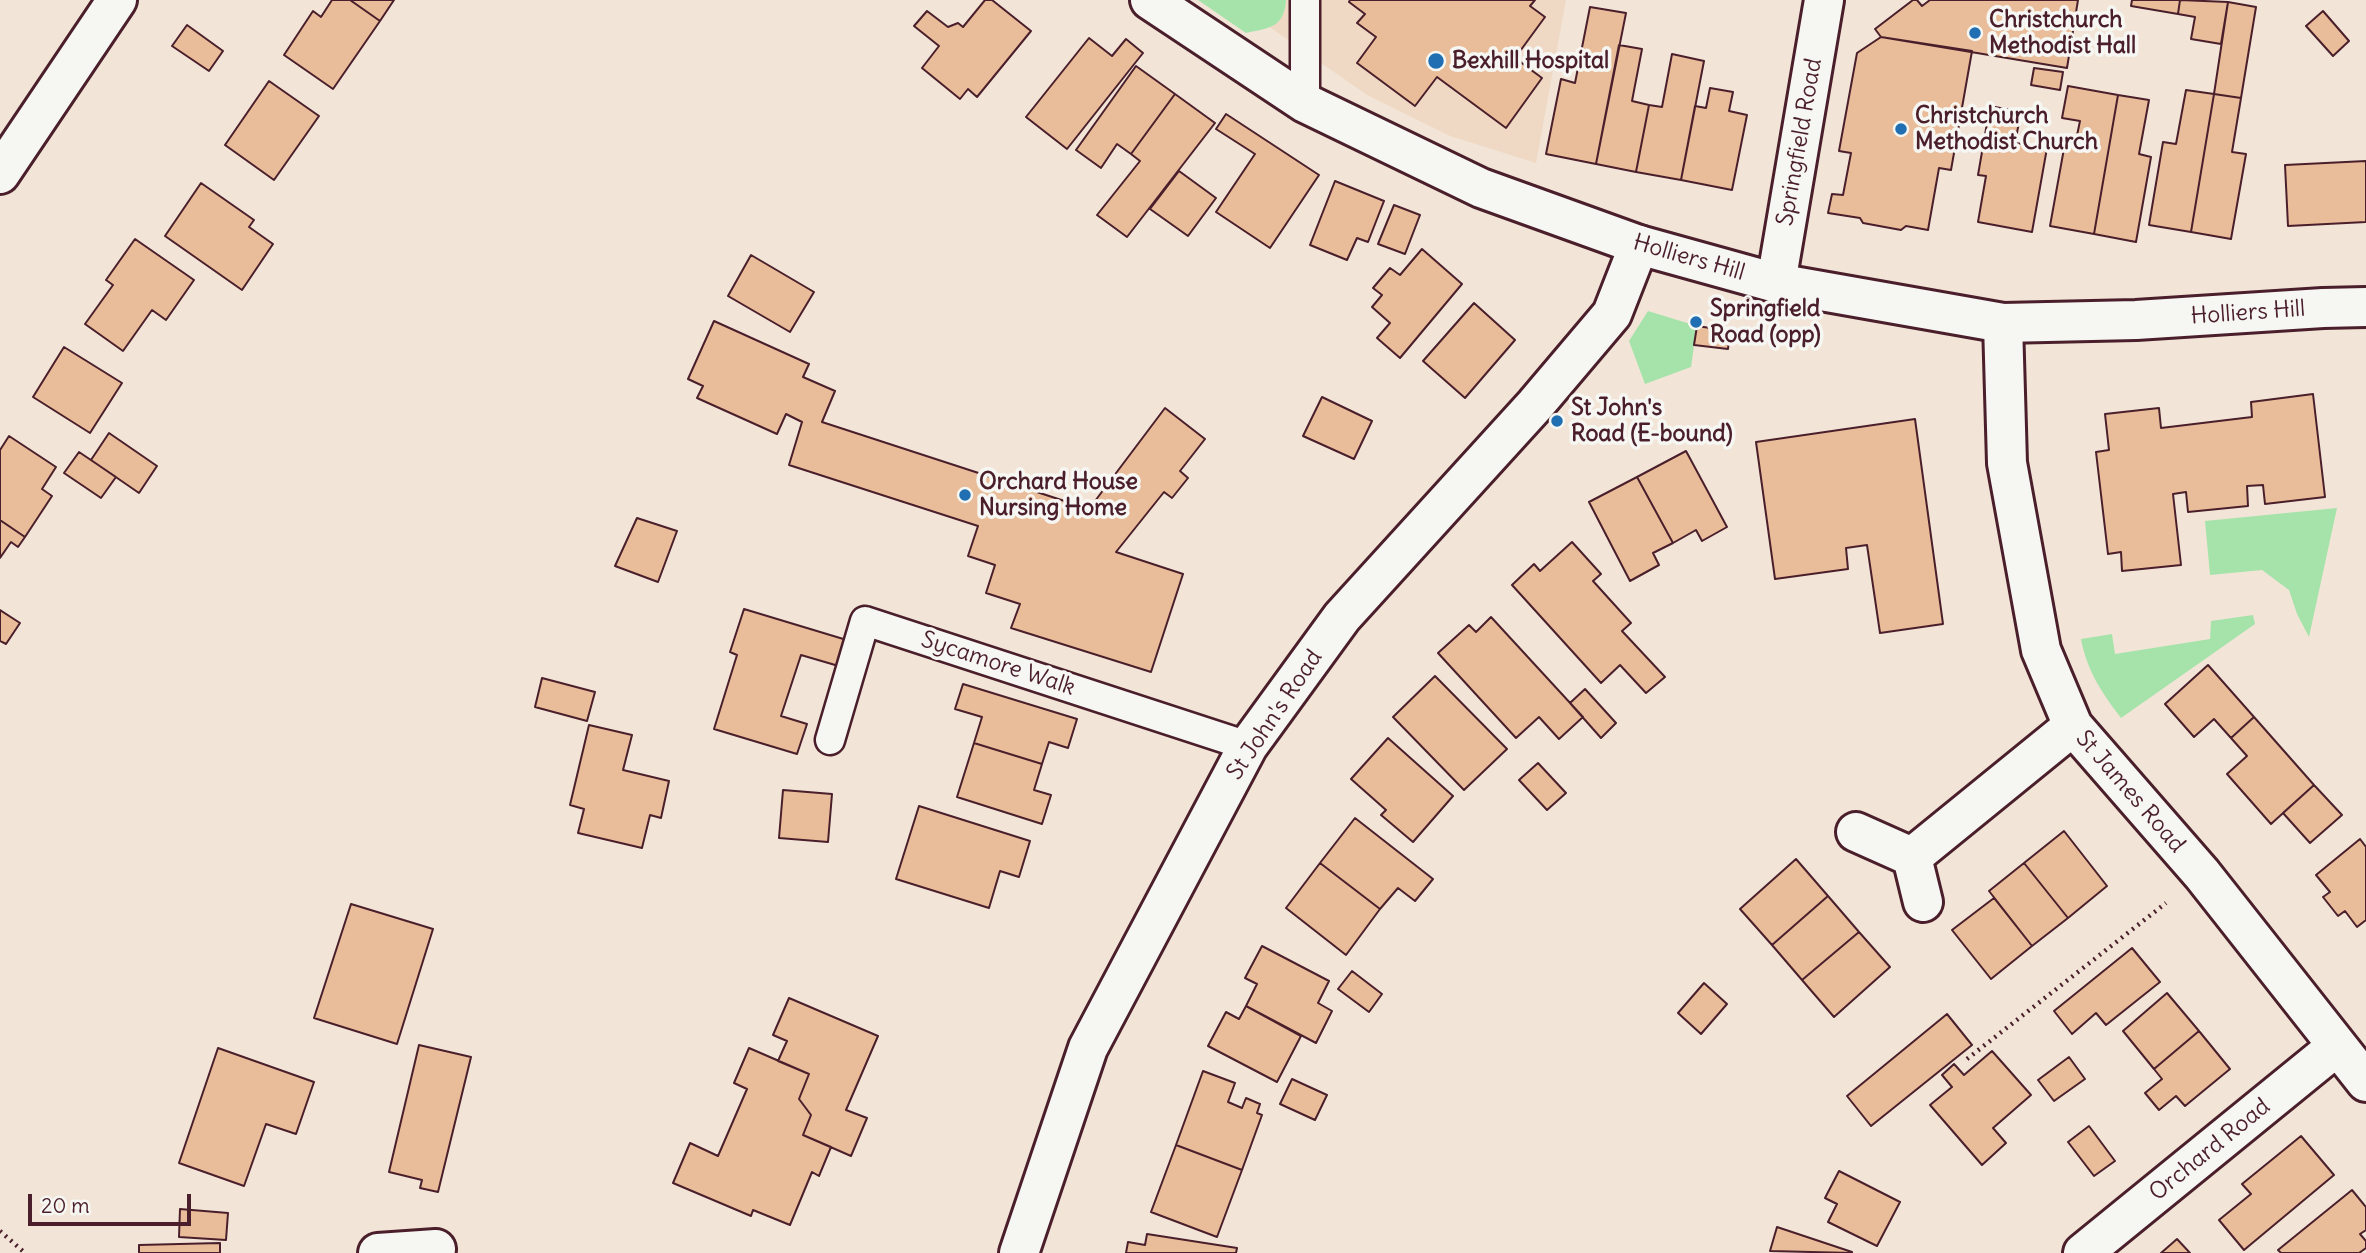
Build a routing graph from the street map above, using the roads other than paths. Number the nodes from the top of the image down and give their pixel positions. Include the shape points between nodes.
1 (117, 0) edge
2 (1150, 0) edge
3 (1305, 0) edge
4 (1824, 0) edge
5 (1305, 103) junction
6 (0, 174) edge
7 (1639, 245) junction
8 (1776, 283) junction
9 (2366, 307) edge
10 (2003, 323) junction
11 (2073, 726) junction
12 (830, 740) dead end
13 (1248, 746) junction
14 (1856, 832) dead end
15 (1912, 857) junction
16 (1923, 902) dead end
17 (2336, 1046) junction
18 (2366, 1082) edge
19 (436, 1250) dead end
20 (378, 1253) edge
21 (1019, 1253) edge
22 (2083, 1253) edge

1 - 6 street
2 - 5 street, Holliers Hill
3 - 5 lane
4 - 8 street, Springfield Road
5 - 7 street, Holliers Hill via 1481,188
7 - 8 street, Holliers Hill
7 - 13 street, St John's Road via 1612,314 1342,617
8 - 10 street, Holliers Hill
9 - 10 street, Holliers Hill
10 - 11 street, St James Road via 2007,464 2041,650
11 - 15 street
11 - 17 street, St James Road via 2202,874
12 - 13 lane, Sycamore Walk via 866,621
13 - 21 street, St John's Road via 1087,1048
14 - 15 street
15 - 16 street
17 - 18 street, St James Road
17 - 22 street, Orchard Road
19 - 20 street

